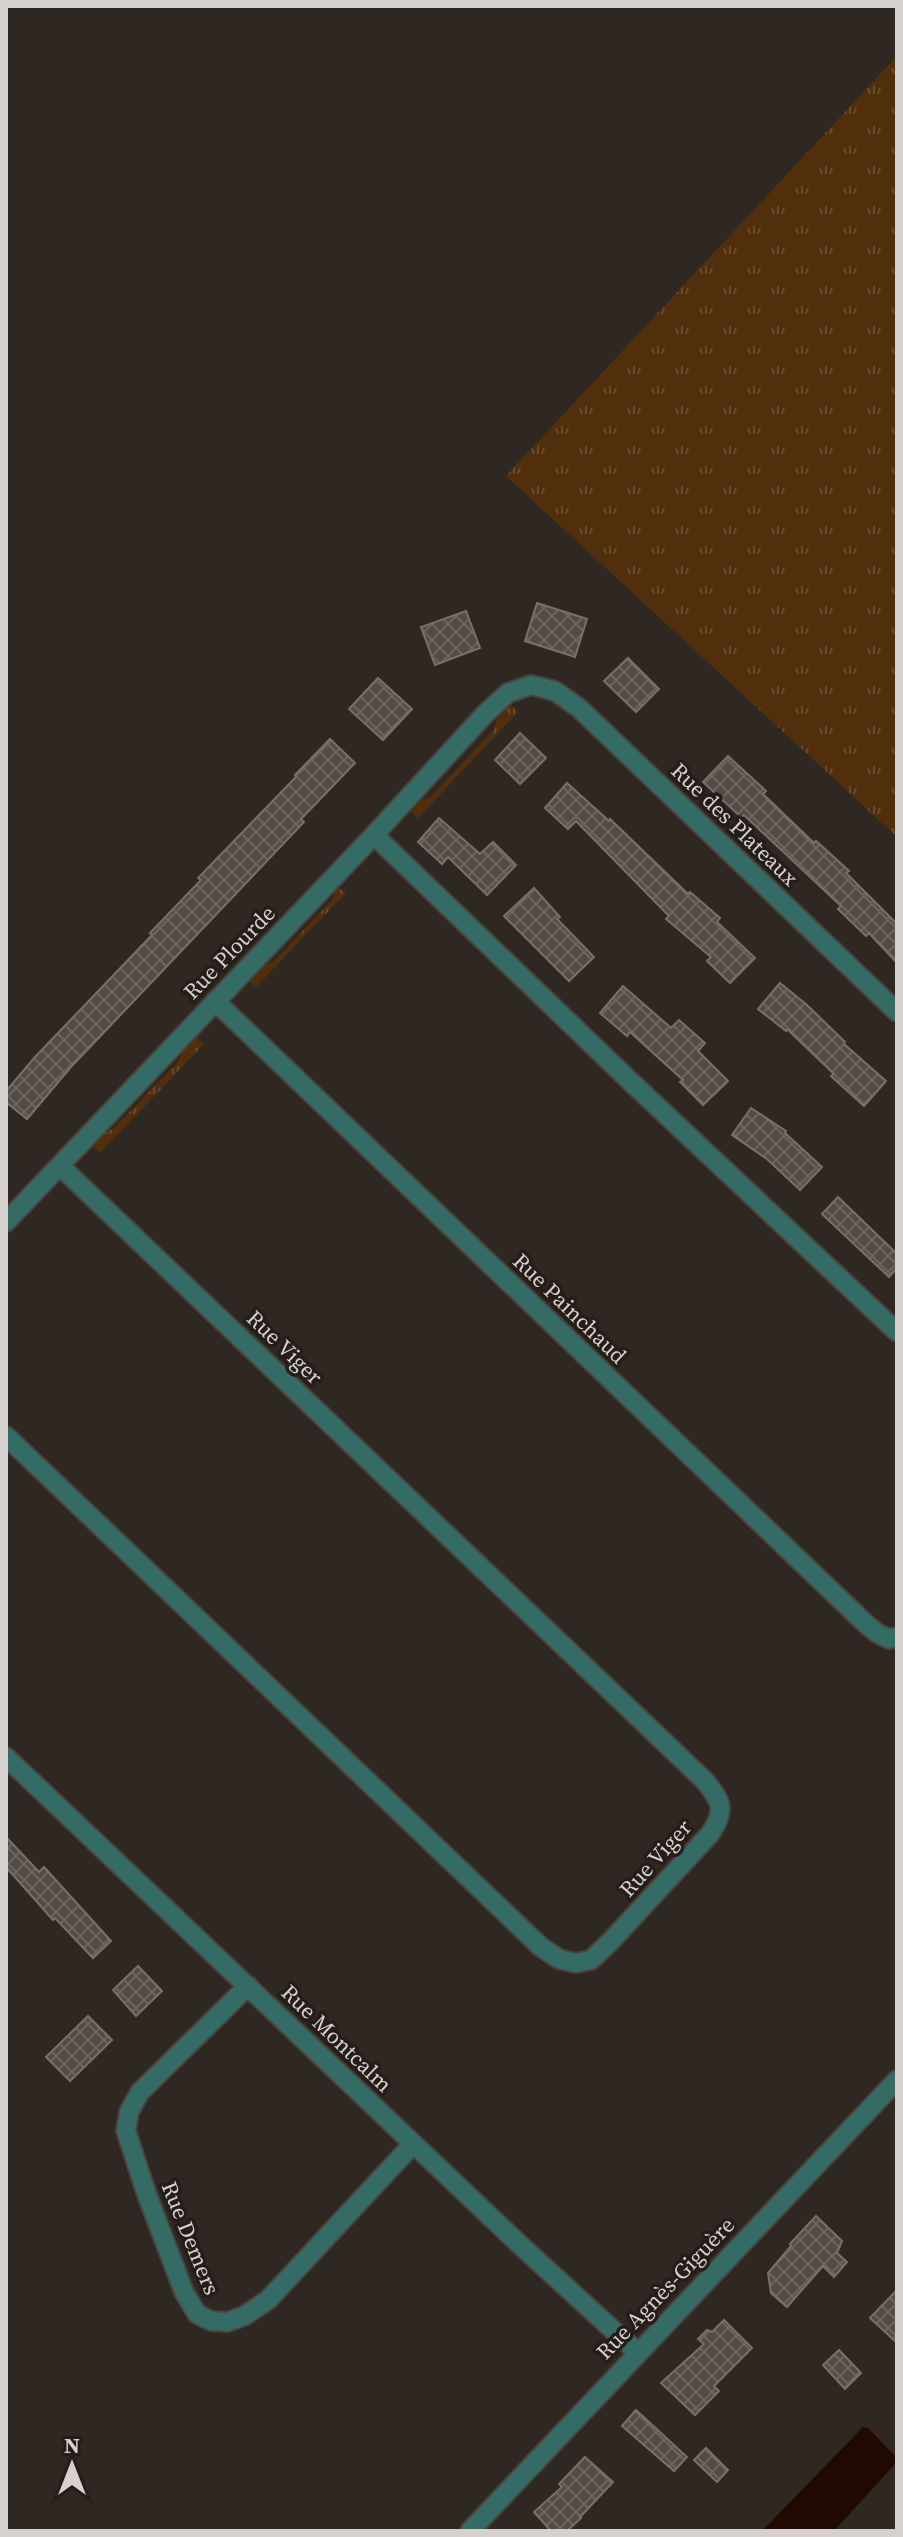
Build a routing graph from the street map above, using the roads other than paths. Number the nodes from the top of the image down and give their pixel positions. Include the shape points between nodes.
1 (531, 685) joint
2 (374, 835) junction
3 (215, 1001) junction
4 (897, 1012) edge
5 (60, 1166) junction
6 (6, 1222) edge
7 (897, 1332) edge
8 (6, 1436) edge
9 (897, 1637) edge
10 (6, 1757) edge
11 (248, 1986) junction
12 (897, 2080) edge
13 (413, 2144) junction
14 (637, 2352) junction
15 (470, 2531) edge

1 - 2 street, Rue Plourde via 508,693 485,714
1 - 4 street, Rue des Plateaux via 555,691 579,708
2 - 3 street, Rue Plourde
2 - 7 street
3 - 5 street, Rue Plourde
3 - 9 street, Rue Painchaud via 866,1624 889,1639
5 - 6 street, Rue Plourde
5 - 8 street, Rue Viger via 705,1781 721,1806 720,1820 591,1960 559,1959
10 - 11 street, Rue Montcalm
11 - 13 street, Rue Montcalm
11 - 13 street, Rue Demers via 140,2092 126,2131 184,2292 197,2314 227,2322 268,2300
12 - 14 street, Rue Agnès-Giguère
13 - 14 street, Rue Montcalm
14 - 15 street, Rue Agnès-Giguère

